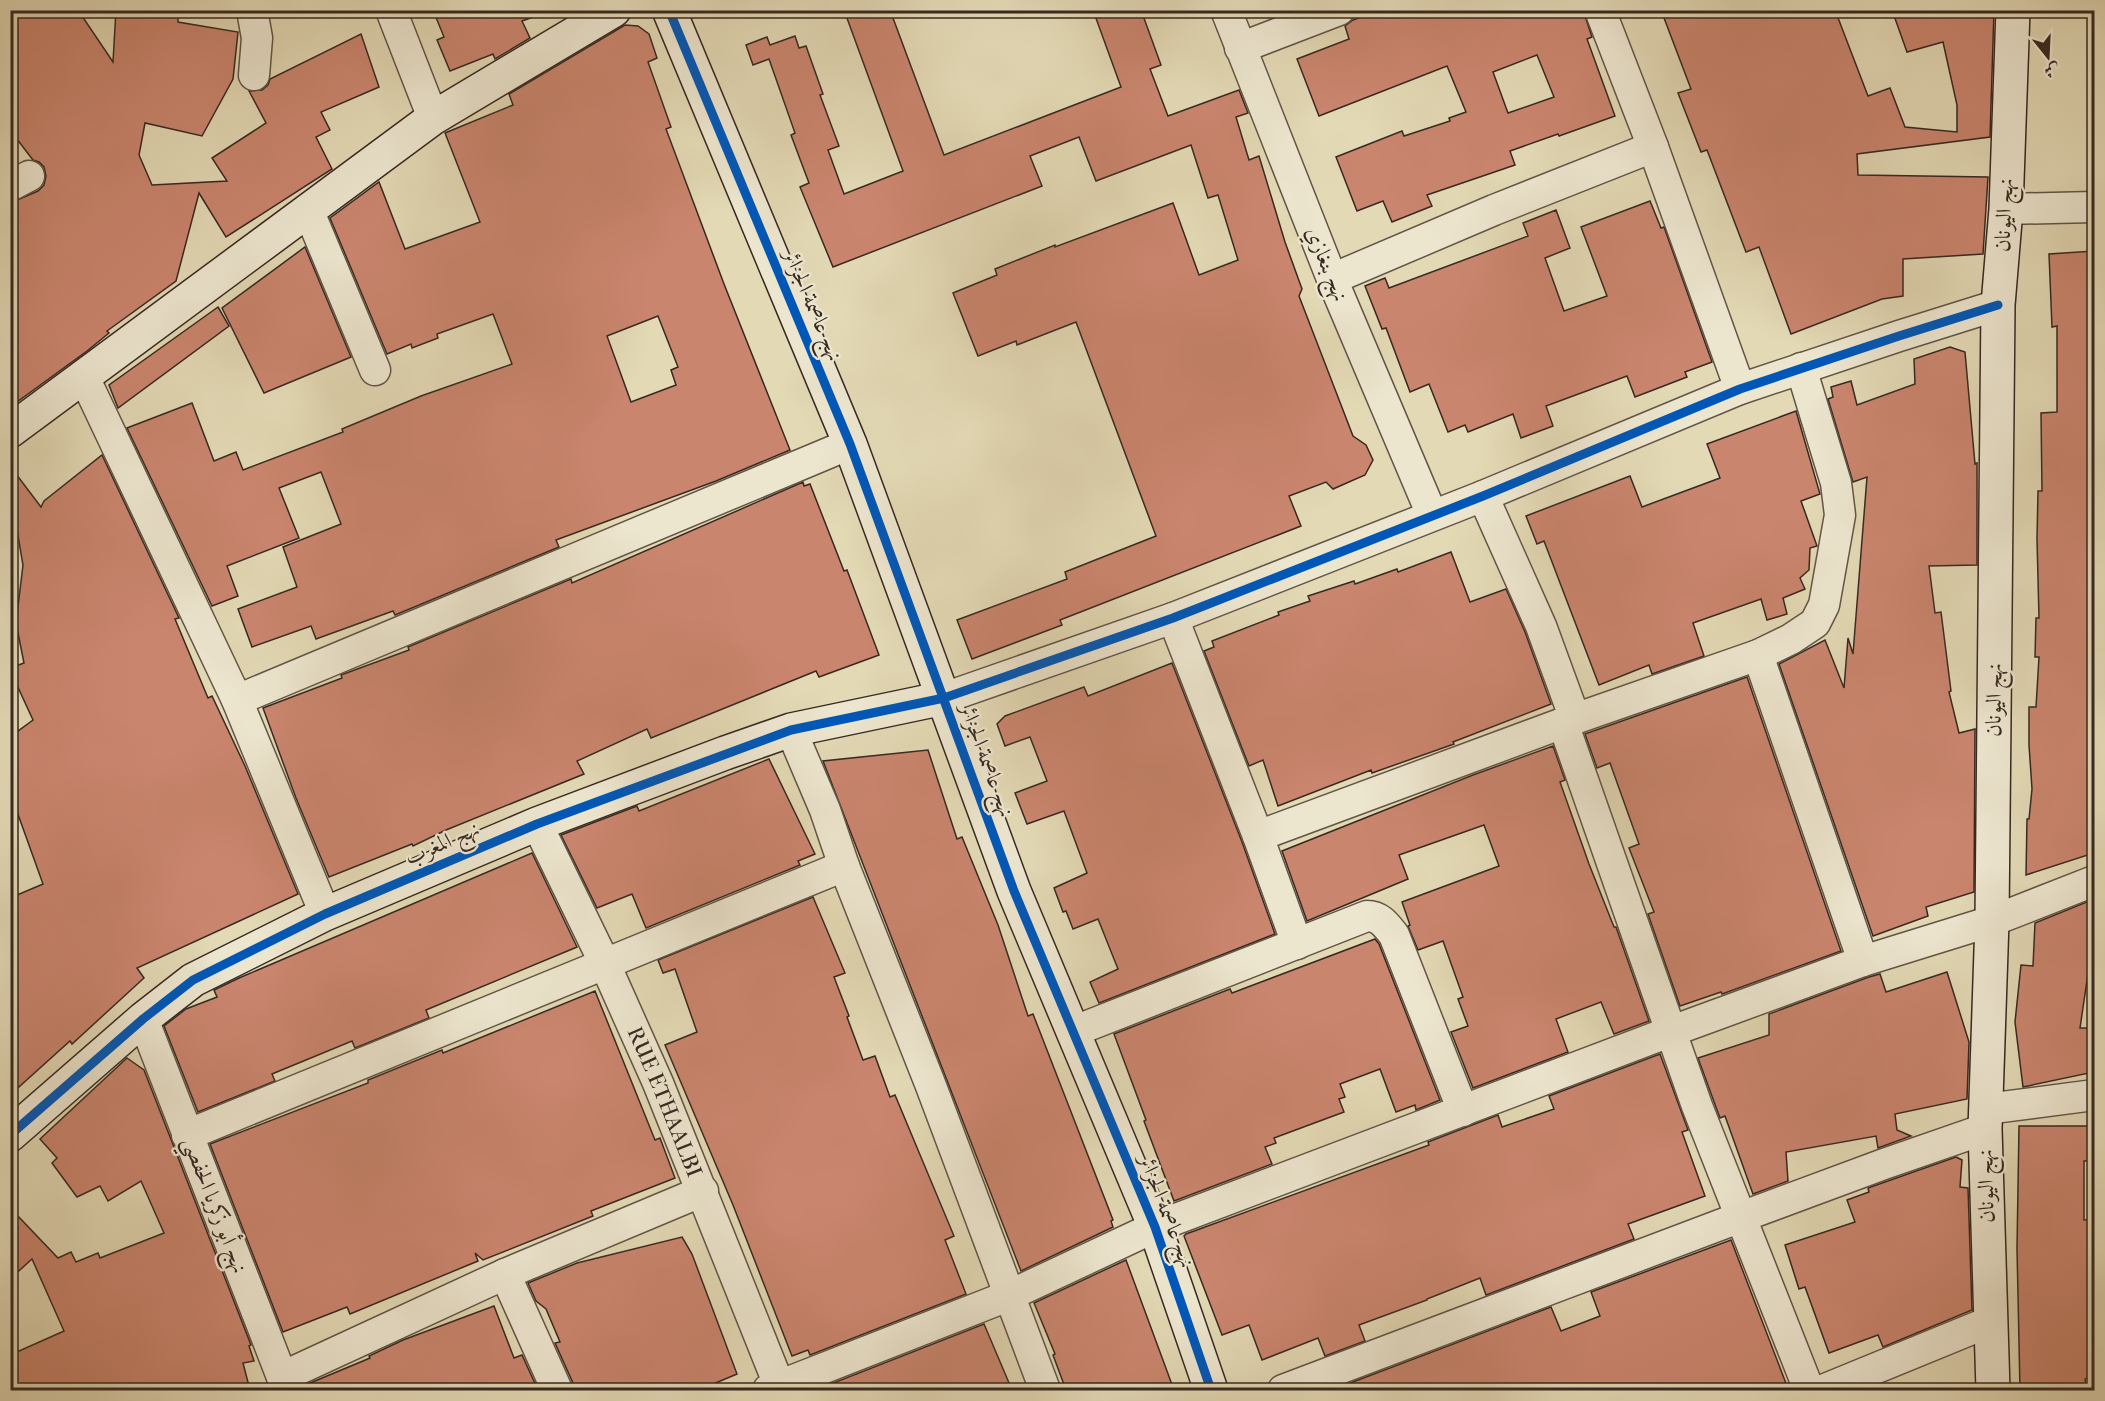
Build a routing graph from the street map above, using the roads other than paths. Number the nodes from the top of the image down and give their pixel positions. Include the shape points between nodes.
1 (252, 10) edge
2 (391, 10) edge
3 (614, 10) edge
4 (669, 10) edge
5 (1226, 10) edge
6 (1339, 10) edge
7 (1600, 10) edge
8 (2013, 10) edge
9 (1240, 48) junction
10 (254, 75) dead end
11 (433, 118) junction
12 (1653, 147) junction
13 (2094, 207) edge
14 (2006, 209) junction
15 (309, 212) junction
16 (1332, 279) junction
17 (1998, 305) junction
18 (1801, 368) junction
19 (375, 370) dead end
20 (84, 377) junction
21 (1740, 389) junction
22 (10, 431) edge
23 (850, 444) junction
24 (1483, 496) junction
25 (1432, 515) junction
26 (1173, 618) junction
27 (1758, 654) junction
28 (944, 698) junction
29 (237, 700) junction
30 (1569, 721) junction
31 (791, 730) junction
32 (537, 824) junction
33 (1258, 836) junction
34 (844, 866) junction
35 (2094, 881) edge
36 (325, 914) junction
37 (1992, 921) junction
38 (1297, 944) junction
39 (1863, 961) junction
40 (604, 962) junction
41 (143, 1019) junction
42 (1672, 1031) junction
43 (1072, 1032) junction
44 (2094, 1095) edge
45 (1463, 1111) junction
46 (1986, 1119) junction
47 (10, 1135) edge
48 (187, 1136) junction
49 (703, 1191) junction
50 (1741, 1216) junction
51 (1155, 1227) junction
52 (505, 1274) junction
53 (1008, 1296) junction
54 (1989, 1322) junction
55 (284, 1384) edge
56 (773, 1388) edge
57 (557, 1390) edge
58 (1045, 1390) edge
59 (1211, 1390) edge
60 (1284, 1390) edge
61 (1809, 1390) edge
62 (1823, 1390) edge
63 (1993, 1390) edge

1 - 10 street via 257,38
2 - 11 street
3 - 11 street
4 - 23 street, نهج عاصمة الجزائر
5 - 9 street, نهج بنغازي
6 - 9 street
7 - 12 street
8 - 14 street, نهج اليونان
9 - 16 street, نهج بنغازي
11 - 15 street
12 - 16 street
12 - 21 street
13 - 14 street
14 - 17 street, نهج اليونان
15 - 19 street
15 - 20 street
16 - 25 street, نهج بنغازي
17 - 18 street
17 - 37 street, نهج اليونان
18 - 21 street
18 - 27 street via 1836,483 1840,515 1824,605 1815,623
20 - 22 street
20 - 29 street
21 - 24 street
23 - 28 street, نهج عاصمة الجزائر
23 - 29 street
24 - 25 street
24 - 30 street via 1541,626
25 - 26 street
26 - 28 street
26 - 33 street
27 - 30 street
27 - 39 street
28 - 31 street, نهج المغرب
28 - 43 street, نهج عاصمة الجزائر via 1014,891
29 - 36 street
30 - 33 street
30 - 42 street
31 - 32 street, نهج المغرب
31 - 34 street
32 - 36 street, نهج المغرب
32 - 40 street, RUE ETHAALBI
33 - 38 street
34 - 40 street
34 - 53 street
35 - 37 street
36 - 41 street, نهج المغرب via 193,980
37 - 39 street
37 - 46 street, نهج اليونان
38 - 43 street
38 - 45 street via 1367,916 1375,916 1384,923 1394,935
39 - 42 street
40 - 48 street
40 - 49 street, RUE ETHAALBI
41 - 47 street, نهج المغرب
41 - 48 street, نهج أبو زكريا الحفصي
42 - 45 street
42 - 50 street
43 - 51 street, نهج عاصمة الجزائر
44 - 46 street
45 - 51 street
46 - 50 street via 1884,1164
46 - 54 street, نهج اليونان
48 - 55 street, نهج أبو زكريا الحفصي
49 - 52 street
49 - 56 street, RUE ETHAALBI
50 - 60 street
50 - 61 street
51 - 53 street
51 - 59 street, نهج عاصمة الجزائر
52 - 55 street
52 - 57 street
53 - 56 street
53 - 58 street
54 - 62 street
54 - 63 street, نهج اليونان

